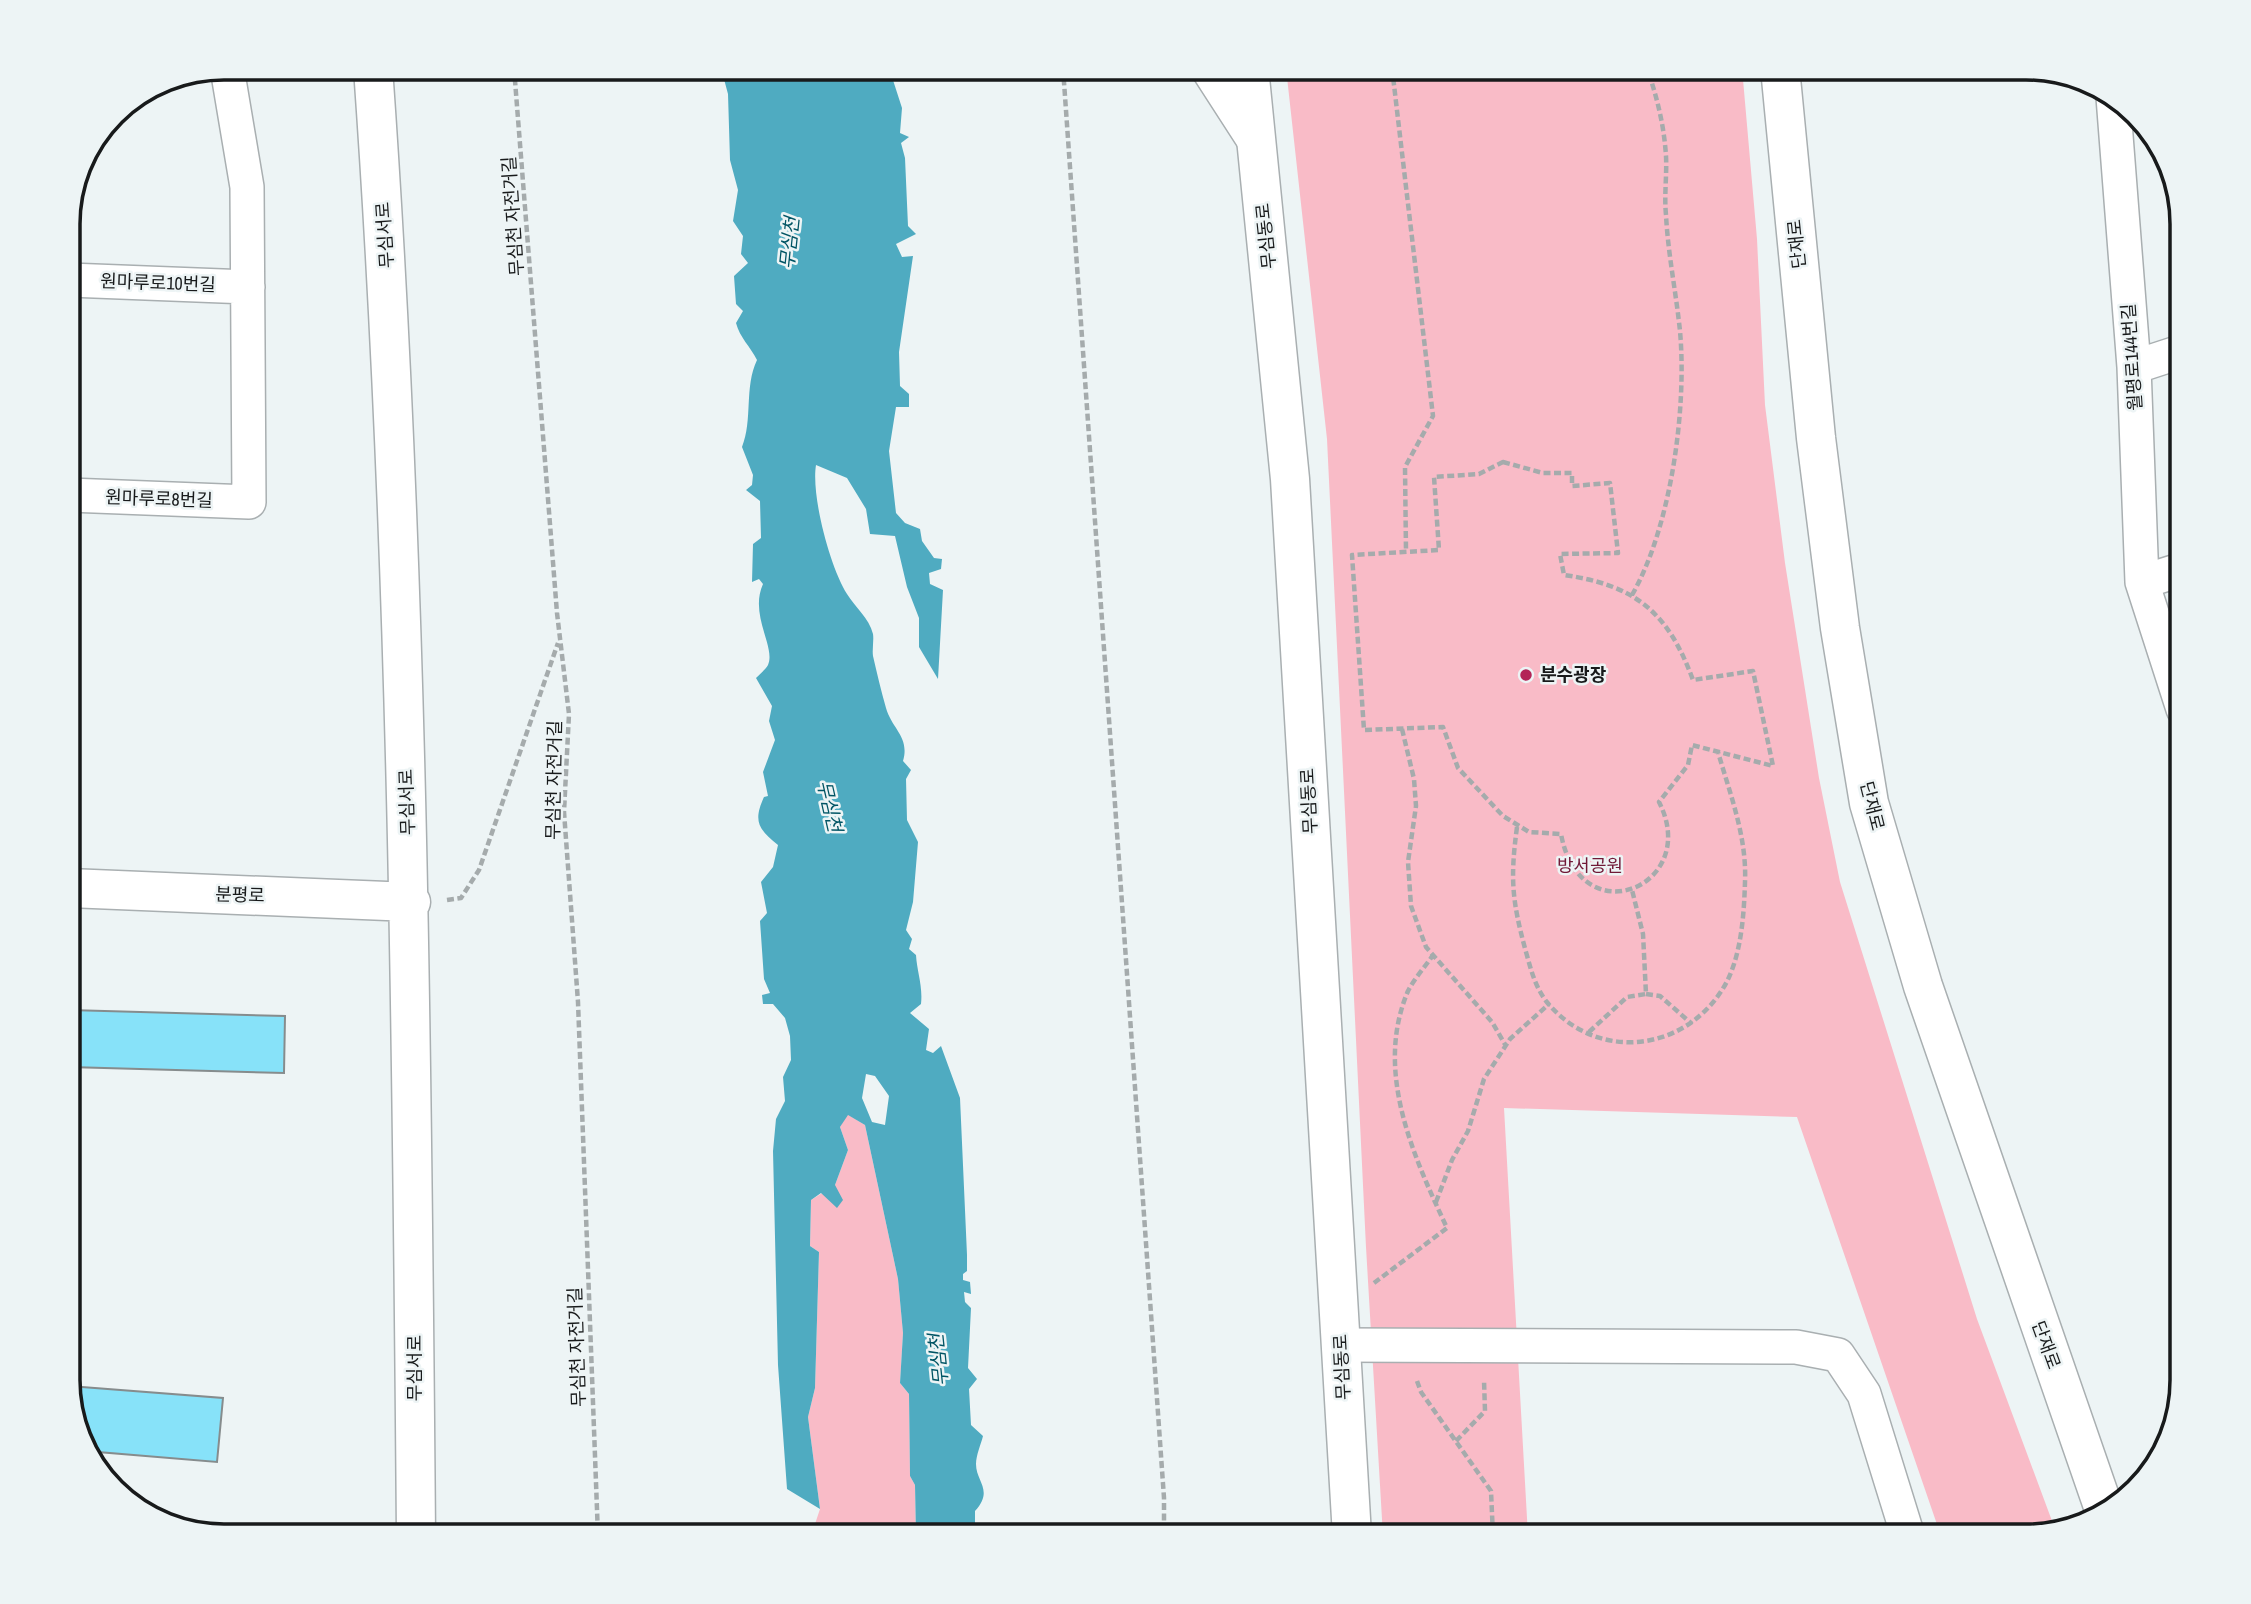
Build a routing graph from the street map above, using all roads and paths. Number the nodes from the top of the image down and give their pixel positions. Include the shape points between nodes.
1 (1215, 80) edge
2 (1250, 80) edge
3 (1393, 80) edge
4 (1650, 80) edge
5 (1781, 80) edge
6 (229, 81) edge
7 (374, 81) edge
8 (515, 81) edge
9 (1064, 81) edge
10 (2128, 127) edge
11 (1258, 147) junction
12 (81, 280) edge
13 (248, 287) junction
14 (2170, 355) edge
15 (2134, 367) junction
16 (81, 495) edge
17 (1406, 552) dead end
18 (2170, 573) edge
19 (2142, 582) junction
20 (1632, 595) dead end
21 (560, 639) junction
22 (2170, 669) edge
23 (1402, 729) junction
24 (1718, 752) dead end
25 (1517, 827) dead end
26 (81, 888) edge
27 (1632, 890) junction
28 (411, 902) junction
29 (1433, 956) junction
30 (1646, 994) junction
31 (1549, 1004) junction
32 (1692, 1024) junction
33 (1589, 1032) junction
34 (1506, 1046) junction
35 (1436, 1203) junction
36 (1368, 1288) dead end
37 (1341, 1345) junction
38 (1404, 1345) junction
39 (1483, 1345) junction
40 (1456, 1441) junction
41 (2101, 1502) edge
42 (416, 1523) edge
43 (598, 1523) edge
44 (1164, 1523) edge
45 (1351, 1523) edge
46 (1492, 1523) edge
47 (1904, 1523) edge

1 - 11 street
2 - 11 street, 무심동로
3 - 17 path via 1433,416 1405,467
4 - 20 path via 1664,129 1665,211 1680,360 1676,443 1666,503 1645,573
5 - 41 street, 단재로 via 1818,451 1840,628 1869,803 1923,986
6 - 13 street via 247,187
7 - 28 street, 무심서로 via 389,296
8 - 21 path, 무심천 자전거길
9 - 44 path via 1108,665
10 - 15 street, 월평로144번길
11 - 37 street, 무심동로 via 1290,479
12 - 13 street, 원마루로10번길
13 - 16 street, 원마루로8번길 via 249,502
14 - 15 street
15 - 19 street, 월평로144번길
18 - 19 street
19 - 22 street, 월평로144번길
21 - 28 path via 479,870 461,898
21 - 43 path, 무심천 자전거길 via 569,715 564,812 578,1002
23 - 27 path via 1443,727 1458,768 1503,816 1529,832 1561,834 1575,871 1592,885
23 - 27 path via 1364,730 1352,555 1439,550 1434,477 1479,474 1503,462 1543,474 1573,473 1573,486 1610,484 1618,553 1560,554 1564,575 1602,580 1643,602 1673,636 1693,680 1753,671 1773,766 1692,745 1688,765 1659,802 1667,824 1663,857 1653,876
23 - 29 path via 1416,806 1408,862 1411,906
24 - 32 path via 1739,825 1746,881 1742,920 1723,989
25 - 31 path via 1511,865 1514,914 1535,984
26 - 28 street, 분평로
27 - 30 path via 1644,946
28 - 42 street, 무심서로
29 - 34 path via 1492,1023
29 - 35 path via 1409,989 1396,1030 1394,1073 1402,1114
30 - 32 path via 1660,996
30 - 33 path via 1628,997
31 - 33 path via 1559,1016
31 - 34 path
32 - 33 path via 1641,1043 1614,1042
34 - 35 path via 1484,1079 1468,1131
35 - 36 path via 1447,1228
37 - 38 street
37 - 45 street, 무심동로
38 - 39 street
38 - 40 path via 1421,1392
39 - 40 path via 1485,1411
39 - 47 street via 1796,1347 1838,1355 1864,1394
40 - 46 path via 1491,1491

